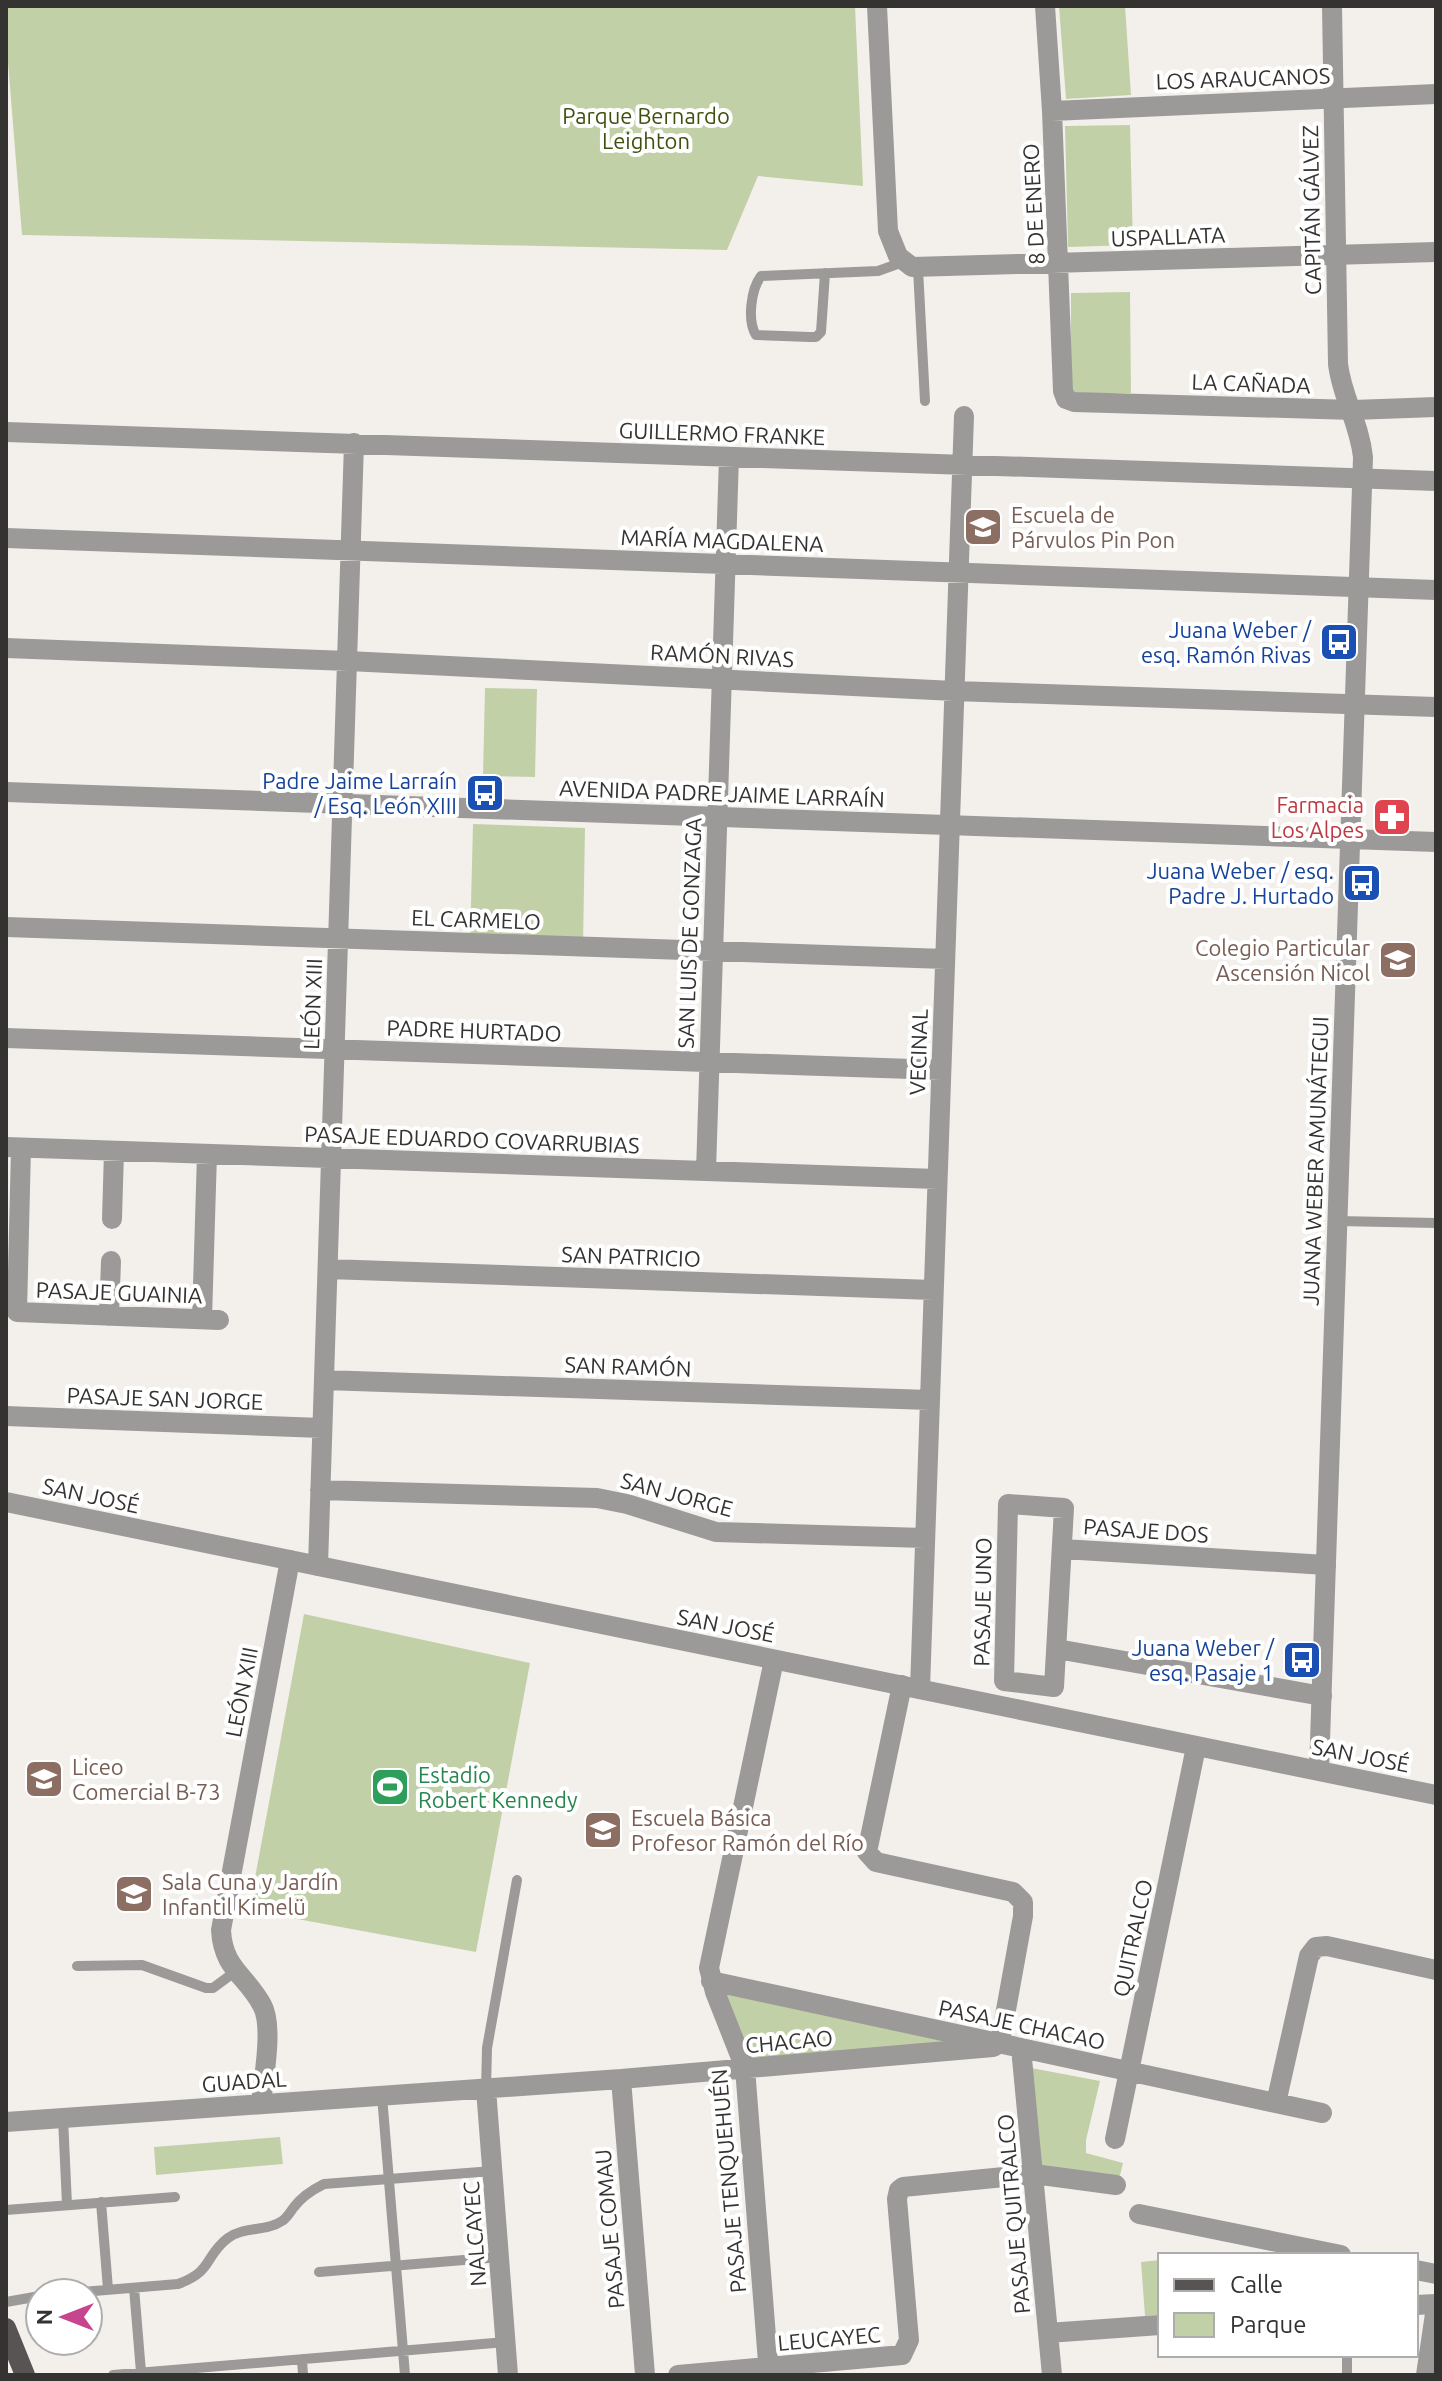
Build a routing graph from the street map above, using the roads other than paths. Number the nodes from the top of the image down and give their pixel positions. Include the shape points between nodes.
1 (877, 6) edge
2 (1045, 6) edge
3 (1332, 6) edge
4 (1436, 94) edge
5 (1333, 98) junction
6 (1052, 111) junction
7 (1436, 252) edge
8 (1335, 256) junction
9 (1059, 263) junction
10 (910, 265) junction
11 (825, 273) junction
12 (1066, 399) joint
13 (925, 401) dead end
14 (1436, 407) edge
15 (1353, 410) junction
16 (964, 416) dead end
17 (6, 432) edge
18 (354, 443) junction
19 (729, 457) junction
20 (962, 465) junction
21 (1362, 479) junction
22 (1436, 481) edge
23 (6, 538) edge
24 (351, 551) junction
25 (726, 564) junction
26 (958, 572) junction
27 (1359, 587) junction
28 (1436, 590) edge
29 (6, 648) edge
30 (348, 661) junction
31 (722, 679) junction
32 (954, 691) junction
33 (1354, 704) junction
34 (1436, 707) edge
35 (6, 792) edge
36 (343, 803) junction
37 (717, 816) junction
38 (949, 824) junction
39 (1350, 838) junction
40 (1436, 842) edge
41 (6, 927) edge
42 (338, 939) junction
43 (713, 951) junction
44 (945, 959) junction
45 (6, 1038) edge
46 (335, 1049) junction
47 (709, 1062) junction
48 (941, 1070) junction
49 (14, 1148) edge
50 (114, 1151) junction
51 (207, 1154) junction
52 (331, 1158) junction
53 (706, 1171) junction
54 (937, 1179) junction
55 (112, 1219) dead end
56 (1337, 1221) junction
57 (1436, 1223) edge
58 (12, 1258) edge
59 (111, 1261) dead end
60 (328, 1269) junction
61 (933, 1290) junction
62 (109, 1316) junction
63 (324, 1380) junction
64 (930, 1400) junction
65 (6, 1416) edge
66 (322, 1428) junction
67 (320, 1490) junction
68 (6, 1502) edge
69 (925, 1538) junction
70 (1063, 1549) junction
71 (290, 1560) junction
72 (1326, 1565) junction
73 (318, 1566) junction
74 (1057, 1649) junction
75 (774, 1660) junction
76 (911, 1687) junction
77 (1322, 1696) junction
78 (1196, 1747) junction
79 (1319, 1771) junction
80 (1436, 1795) edge
81 (517, 1880) dead end
82 (77, 1966) dead end
83 (1436, 1970) edge
84 (236, 1971) junction
85 (711, 1981) junction
86 (1000, 2043) junction
87 (1021, 2048) junction
88 (745, 2068) junction
89 (1129, 2071) junction
90 (621, 2079) junction
91 (486, 2089) junction
92 (382, 2096) junction
93 (1276, 2103) junction
94 (261, 2104) junction
95 (1322, 2113) dead end
96 (63, 2118) junction
97 (6, 2122) edge
98 (1115, 2139) dead end
99 (493, 2171) junction
100 (1034, 2174) junction
101 (389, 2179) junction
102 (1116, 2185) dead end
103 (175, 2197) dead end
104 (101, 2202) junction
105 (67, 2205) junction
106 (6, 2210) edge
107 (1139, 2214) dead end
108 (1331, 2253) edge
109 (500, 2257) junction
110 (396, 2266) junction
111 (319, 2272) dead end
112 (134, 2288) junction
113 (104, 2289) edge
114 (108, 2289) junction
115 (1436, 2306) edge
116 (1158, 2325) edge
117 (6, 2328) edge
118 (1048, 2333) junction
119 (506, 2342) junction
120 (403, 2351) junction
121 (302, 2359) junction
122 (769, 2371) edge
123 (141, 2372) junction
124 (172, 2372) edge
125 (25, 2375) edge
126 (113, 2375) edge
127 (303, 2375) edge
128 (405, 2375) edge
129 (508, 2375) edge
130 (645, 2375) edge
131 (678, 2375) edge
132 (1052, 2375) edge
133 (1426, 2375) edge

1 - 10 street via 888,231 894,250
2 - 6 street, 8 DE ENERO
3 - 5 street, CAPITÁN GÁLVEZ
4 - 5 street, LOS ARAUCANOS
5 - 6 street, LOS ARAUCANOS
5 - 8 street, CAPITÁN GÁLVEZ
6 - 9 street, 8 DE ENERO
7 - 8 street, USPALLATA
8 - 9 street, USPALLATA
8 - 15 street, CAPITÁN GÁLVEZ via 1338,364
9 - 10 street, USPALLATA
9 - 12 street, 8 DE ENERO
10 - 11 lane
10 - 13 lane
11 - 11 lane via 761,276 751,327 756,335 816,337 821,332
12 - 15 street, LA CAÑADA
14 - 15 street, LA CAÑADA
15 - 21 street, JUANA WEBER AMUNÁTEGUI
16 - 20 street, VECINAL
17 - 18 street, GUILLERMO FRANKE
18 - 19 street, GUILLERMO FRANKE
18 - 24 street, LEÓN XIII
19 - 20 street, GUILLERMO FRANKE
19 - 25 street, SAN LUIS DE GONZAGA
20 - 21 street, GUILLERMO FRANKE
20 - 26 street, VECINAL
21 - 22 street, GUILLERMO FRANKE
21 - 27 street, JUANA WEBER AMUNÁTEGUI
23 - 24 street, MARÍA MAGDALENA
24 - 25 street, MARÍA MAGDALENA
24 - 30 street, LEÓN XIII
25 - 26 street, MARÍA MAGDALENA
25 - 31 street, SAN LUIS DE GONZAGA
26 - 27 street, MARÍA MAGDALENA
26 - 32 street, VECINAL
27 - 28 street, MARÍA MAGDALENA
27 - 33 street, JUANA WEBER AMUNÁTEGUI
29 - 30 street, RAMÓN RIVAS
30 - 31 street, RAMÓN RIVAS
30 - 36 street, LEÓN XIII
31 - 32 street, RAMÓN RIVAS
31 - 37 street, SAN LUIS DE GONZAGA
32 - 33 street, RAMÓN RIVAS
32 - 38 street, VECINAL
33 - 34 street, RAMÓN RIVAS
33 - 39 street, JUANA WEBER AMUNÁTEGUI
35 - 36 street, AVENIDA PADRE JAIME LARRAÍN
36 - 37 street, AVENIDA PADRE JAIME LARRAÍN
36 - 42 street, LEÓN XIII
37 - 38 street, AVENIDA PADRE JAIME LARRAÍN
37 - 43 street, SAN LUIS DE GONZAGA
38 - 39 street, AVENIDA PADRE JAIME LARRAÍN
38 - 44 street, VECINAL
39 - 40 street, AVENIDA PADRE JAIME LARRAÍN
39 - 56 street, JUANA WEBER AMUNÁTEGUI
41 - 42 street, EL CARMELO
42 - 43 street, EL CARMELO
42 - 46 street, LEÓN XIII
43 - 44 street, EL CARMELO
43 - 47 street, SAN LUIS DE GONZAGA
44 - 48 street, VECINAL
45 - 46 street, PADRE HURTADO
46 - 47 street, PADRE HURTADO
46 - 52 street, LEÓN XIII
47 - 48 street, PADRE HURTADO
47 - 53 street, SAN LUIS DE GONZAGA
48 - 54 street, VECINAL
49 - 50 street, PASAJE EDUARDO COVARRUBIAS
49 - 58 street
50 - 51 street, PASAJE EDUARDO COVARRUBIAS
50 - 55 street
51 - 52 street, PASAJE EDUARDO COVARRUBIAS
51 - 62 street, PASAJE GUAINIA via 210,1320
52 - 53 street, PASAJE EDUARDO COVARRUBIAS
52 - 60 street, LEÓN XIII
53 - 54 street, PASAJE EDUARDO COVARRUBIAS
54 - 61 street, VECINAL
56 - 57 lane
56 - 72 street, JUANA WEBER AMUNÁTEGUI
58 - 62 street, PASAJE GUAINIA via 17,1312
59 - 62 street
60 - 61 street, SAN PATRICIO
60 - 63 street, LEÓN XIII
61 - 64 street, VECINAL
63 - 64 street, SAN RAMÓN
63 - 66 street, LEÓN XIII
64 - 69 street, VECINAL
65 - 66 street, PASAJE SAN JORGE
66 - 67 street, LEÓN XIII
67 - 69 street, SAN JORGE via 597,1498 716,1532
67 - 73 street, LEÓN XIII
68 - 71 street, SAN JOSÉ
69 - 76 street, VECINAL
70 - 72 street, PASAJE DOS
70 - 74 street, PASAJE DOS
70 - 74 street, PASAJE UNO via 1064,1508 1008,1504 1004,1681 1054,1687
71 - 73 street, SAN JOSÉ
71 - 84 street, LEÓN XIII via 221,1930 225,1955
72 - 77 street, JUANA WEBER AMUNÁTEGUI
73 - 75 street, SAN JOSÉ
74 - 77 street
75 - 76 street, SAN JOSÉ
75 - 85 street, PASAJE TENQUEHUÉN via 711,1957
76 - 78 street, SAN JOSÉ
76 - 86 street, VECINAL via 867,1852 876,1862 1013,1892 1023,1902
77 - 79 street, JUANA WEBER AMUNÁTEGUI
78 - 79 street, SAN JOSÉ
78 - 89 street, QUITRALCO
79 - 80 street, SAN JOSÉ
81 - 91 lane via 487,2048
82 - 84 lane via 142,1965 206,1988
83 - 93 street via 1316,1947 1309,1956
84 - 94 street, LEÓN XIII via 263,2006 267,2020
85 - 86 street, PASAJE CHACAO
85 - 88 street, PASAJE TENQUEHUÉN
86 - 87 street, PASAJE CHACAO
86 - 88 street, CHACAO
87 - 89 street, PASAJE CHACAO
87 - 100 street, PASAJE QUITRALCO
88 - 90 street, CHACAO
88 - 122 street, PASAJE TENQUEHUÉN
89 - 93 street, PASAJE CHACAO
89 - 98 street, QUITRALCO
90 - 91 street, CHACAO
90 - 130 street, PASAJE COMAU
91 - 92 street, GUADAL
91 - 99 street, NALCAYEC
92 - 94 street, GUADAL
92 - 101 lane
93 - 95 street, PASAJE CHACAO
94 - 96 street, GUADAL
96 - 97 street, GUADAL
96 - 105 lane
99 - 101 lane
99 - 109 street, NALCAYEC
100 - 102 street
100 - 118 street, PASAJE QUITRALCO
100 - 122 street, LEUCAYEC via 903,2187 897,2195 906,2351 896,2357
101 - 110 lane
101 - 112 lane via 324,2184 309,2191 284,2220 231,2235 194,2278
103 - 104 lane
104 - 105 lane
104 - 114 lane
105 - 106 lane
107 - 108 street
109 - 110 lane
109 - 119 street, NALCAYEC
110 - 111 lane
110 - 120 lane
112 - 114 lane
112 - 123 lane
113 - 114 lane
115 - 133 street
116 - 118 street
117 - 125 main road
118 - 132 street, PASAJE QUITRALCO
119 - 120 lane
119 - 129 street, NALCAYEC
120 - 121 lane
120 - 128 lane
121 - 124 lane
121 - 127 lane
122 - 131 street, LEUCAYEC
123 - 124 lane
123 - 126 lane

